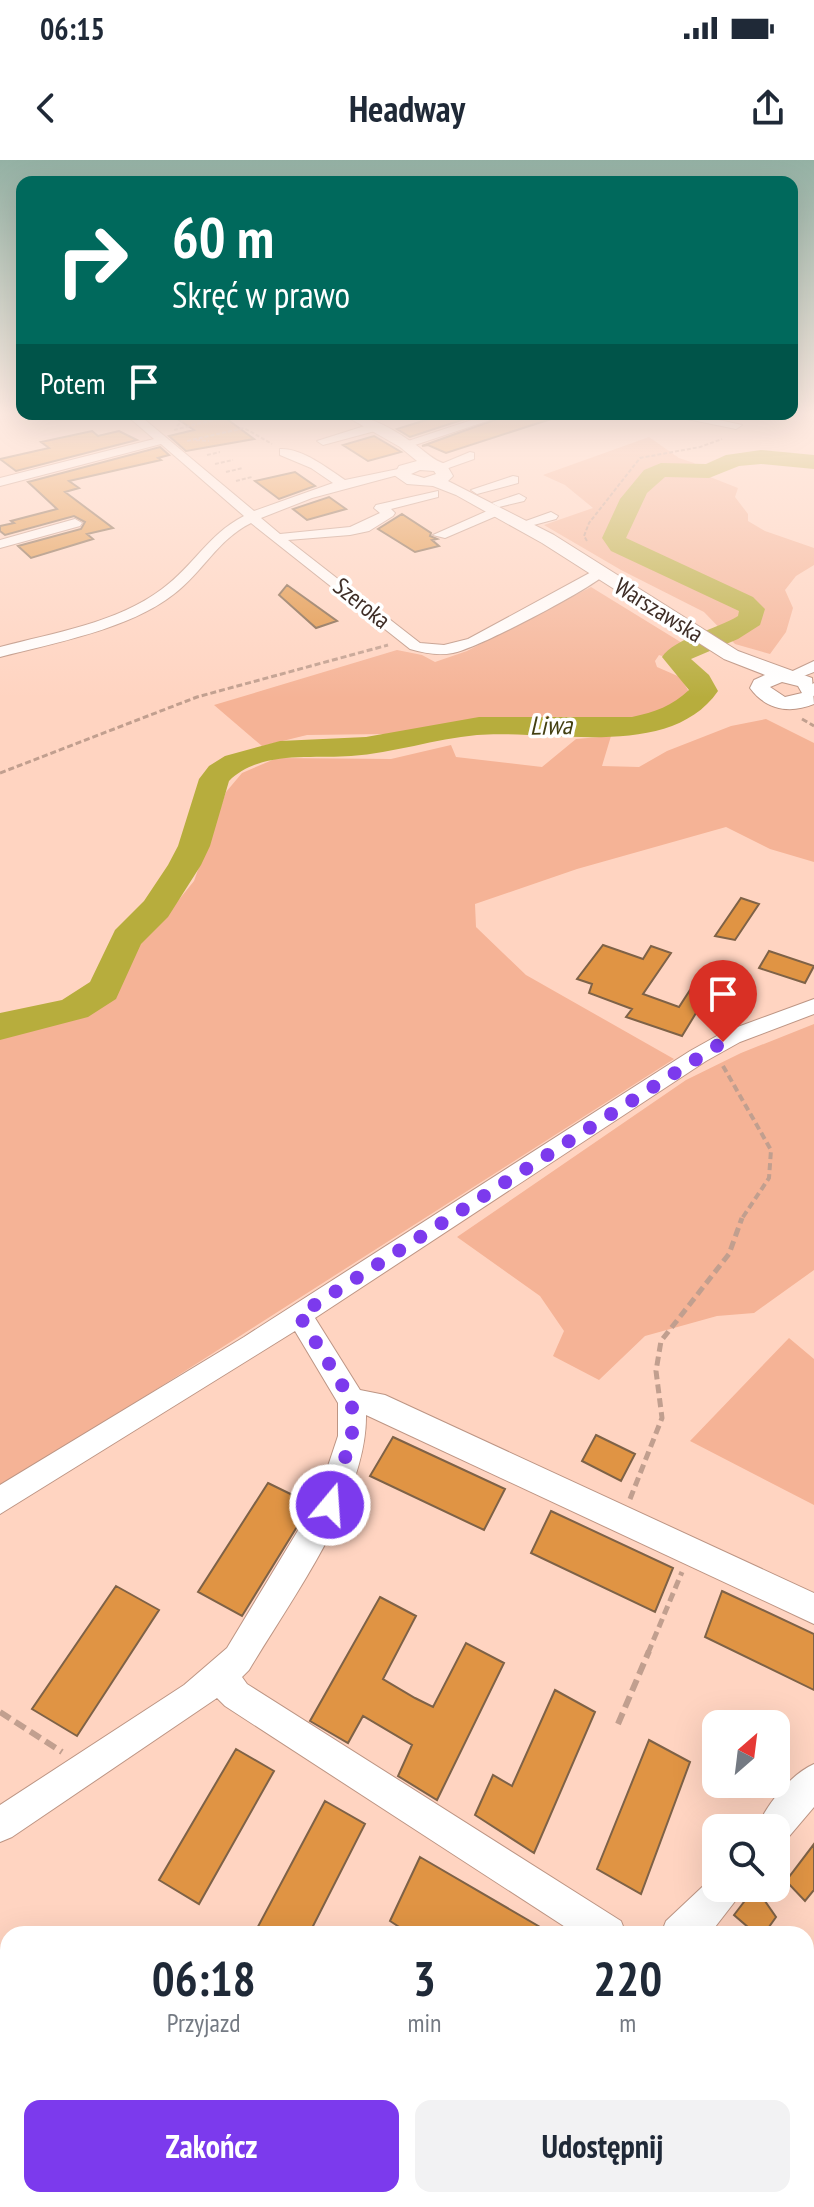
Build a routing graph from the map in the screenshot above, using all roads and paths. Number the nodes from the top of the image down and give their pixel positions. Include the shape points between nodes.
1 (498, 507) edge
2 (245, 508) edge
3 (297, 508) edge
4 (381, 508) edge
5 (497, 508) edge
6 (499, 508) edge
7 (600, 508) edge
8 (551, 516) dead end
9 (254, 517) junction
10 (530, 522) junction
11 (75, 523) dead end
12 (440, 535) dead end
13 (279, 538) junction
14 (548, 539) junction
15 (0, 544) edge
16 (600, 573) junction
17 (406, 639) junction
18 (0, 652) edge
19 (731, 655) junction
20 (814, 666) edge
21 (788, 677) junction
22 (761, 684) junction
23 (814, 691) edge
24 (789, 703) junction
25 (812, 719) edge
26 (0, 773) edge
27 (814, 1006) edge
28 (713, 1048) junction
29 (299, 1315) junction
30 (352, 1401) junction
31 (0, 1501) edge
32 (622, 1520) junction
33 (691, 1551) junction
34 (814, 1609) edge
35 (219, 1675) junction
36 (0, 1712) edge
37 (618, 1724) dead end
38 (87, 1767) junction
39 (814, 1781) edge
40 (786, 1814) edge
41 (0, 1825) edge
42 (712, 1902) edge
43 (596, 1926) edge
44 (689, 1926) edge

1 - 14 main road, Warszawska
2 - 9 street
3 - 9 street
4 - 13 street via 388,513 376,525 356,531
5 - 12 street
6 - 10 main road, Warszawska
7 - 16 path via 584,536
8 - 10 street
9 - 13 street, Szeroka
9 - 18 street via 222,534 172,590 150,604
10 - 14 main road, Warszawska
11 - 15 street
13 - 17 street, Szeroka
14 - 16 main road, Warszawska
16 - 17 street via 454,649 427,650
16 - 19 main road, Warszawska
17 - 26 path via 197,697
19 - 21 main road
19 - 22 main road
20 - 21 street
21 - 22 main road
21 - 23 main road
22 - 24 main road via 767,697
23 - 24 main road via 804,701
24 - 25 main road
27 - 28 street
28 - 29 street
28 - 32 path via 771,1150 769,1178 744,1212 729,1254 661,1341 656,1371 662,1418
29 - 30 street
29 - 31 street
30 - 32 street via 375,1404
30 - 35 street via 352,1436 330,1505 238,1659
32 - 33 street
33 - 34 street
33 - 37 path
35 - 38 street
35 - 43 street via 236,1695
36 - 38 path
38 - 41 street
39 - 40 street
42 - 44 street

